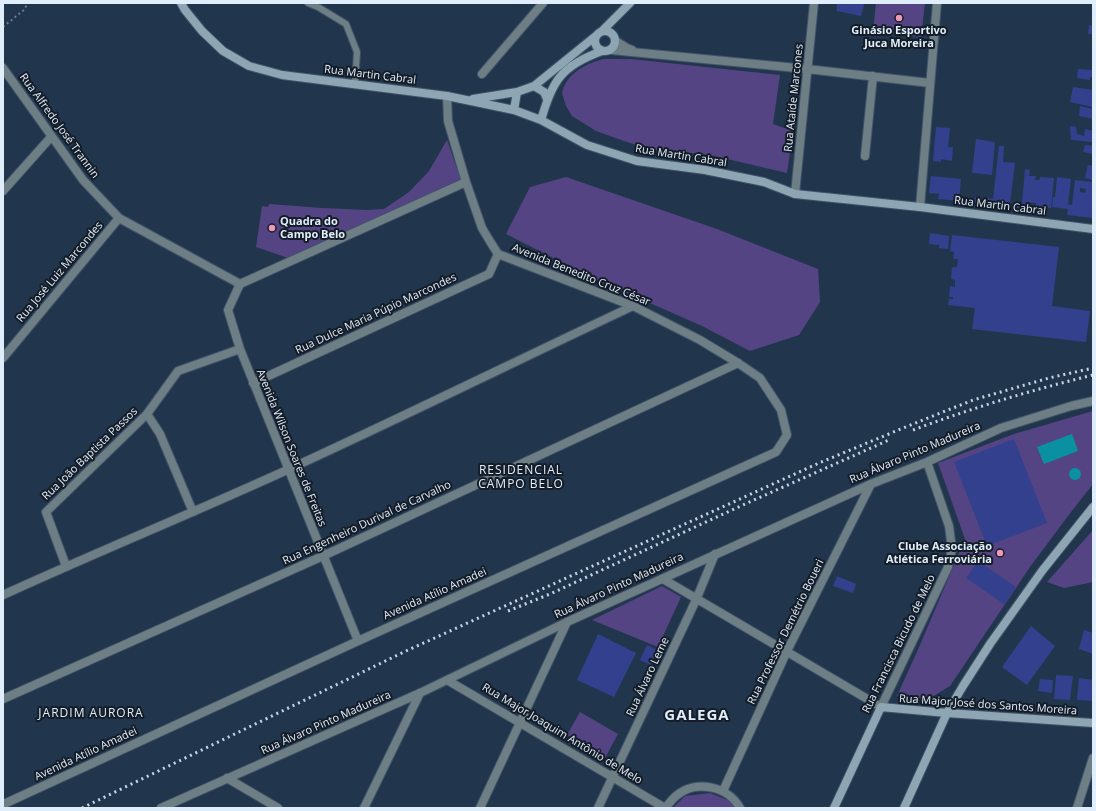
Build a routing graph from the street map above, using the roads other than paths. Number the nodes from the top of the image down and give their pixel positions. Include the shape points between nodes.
1 (181, 3) edge
2 (308, 3) edge
3 (543, 3) edge
4 (630, 3) edge
5 (814, 3) edge
6 (938, 3) edge
7 (624, 9) junction
8 (599, 34) junction
9 (614, 38) junction
10 (611, 50) junction
11 (602, 51) junction
12 (644, 53) junction
13 (3, 68) edge
14 (807, 69) junction
15 (482, 74) dead end
16 (873, 76) junction
17 (930, 83) junction
18 (355, 84) junction
19 (534, 86) junction
20 (517, 92) junction
21 (447, 96) junction
22 (468, 100) junction
23 (547, 100) junction
24 (514, 110) junction
25 (541, 120) junction
26 (51, 137) junction
27 (865, 156) dead end
28 (466, 182) junction
29 (3, 191) edge
30 (795, 194) junction
31 (920, 207) junction
32 (119, 218) junction
33 (1093, 229) edge
34 (498, 254) junction
35 (240, 284) junction
36 (633, 306) junction
37 (240, 349) junction
38 (3, 358) edge
39 (738, 363) junction
40 (253, 383) junction
41 (1093, 401) edge
42 (147, 414) junction
43 (927, 462) junction
44 (289, 469) junction
45 (871, 484) junction
46 (1093, 507) edge
47 (193, 512) junction
48 (715, 554) junction
49 (323, 556) junction
50 (66, 566) junction
51 (663, 579) junction
52 (3, 595) edge
53 (696, 600) junction
54 (567, 622) junction
55 (358, 641) junction
56 (787, 651) junction
57 (448, 680) junction
58 (420, 693) junction
59 (3, 699) edge
60 (881, 707) junction
61 (947, 713) junction
62 (520, 722) junction
63 (1093, 724) edge
64 (1093, 758) edge
65 (612, 777) junction
66 (227, 778) junction
67 (723, 791) junction
68 (3, 803) edge
69 (161, 808) edge
70 (278, 808) edge
71 (364, 808) edge
72 (480, 808) edge
73 (598, 808) edge
74 (665, 808) edge
75 (740, 808) edge
76 (834, 808) edge
77 (904, 808) edge
78 (1077, 808) edge

1 - 18 main road, Rua Martin Cabral via 212,41 223,51 249,66 282,75
2 - 18 lane via 346,24 357,52
3 - 15 street
4 - 7 main road
5 - 14 street, Rua Ataíde Marcones
6 - 17 street
7 - 8 main road
7 - 9 main road
8 - 9 main road via 608,31
8 - 11 main road via 595,44
8 - 19 main road
9 - 10 main road via 614,47
9 - 12 street via 627,48
10 - 11 main road
10 - 12 street
11 - 23 main road via 585,57 568,68 555,82
12 - 14 street
13 - 26 street, Rua Alfredo José Trannin
14 - 16 street
14 - 30 street, Rua Ataíde Marcones
16 - 17 street
16 - 27 street
17 - 31 street
18 - 21 main road, Rua Martin Cabral
19 - 20 main road
19 - 23 main road via 544,92
20 - 22 main road
20 - 24 main road
21 - 22 main road, Rua Martin Cabral
21 - 28 street, Avenida Benedito Cruz César via 448,121
22 - 24 main road, Rua Martin Cabral
23 - 25 main road
24 - 25 main road, Rua Martin Cabral
25 - 30 main road, Rua Martin Cabral via 587,145 637,161 705,170 764,182
26 - 29 street
26 - 32 street, Rua Alfredo José Trannin via 83,180
28 - 34 street, Avenida Benedito Cruz César via 482,228
28 - 35 street
30 - 31 main road, Rua Martin Cabral
31 - 33 main road, Rua Martin Cabral
32 - 35 street, Rua Alfredo José Trannin
32 - 38 street, Rua José Luiz Marcondes
34 - 36 street, Avenida Benedito Cruz César
34 - 40 street, Rua Dulce Maria Púpio Marcondes via 489,274
35 - 37 street, Avenida Wilson Soares de Freitas via 228,310
36 - 39 street, Avenida Benedito Cruz César via 700,340
36 - 44 street
37 - 40 street, Avenida Wilson Soares de Freitas
37 - 42 street via 178,371
39 - 49 street, Rua Engenheiro Durival de Carvalho
39 - 55 street, Avenida Atílio Amadei via 760,378 781,410 787,435 776,452
40 - 44 street, Avenida Wilson Soares de Freitas
41 - 43 street, Rua Álvaro Pinto Madureira via 1001,428
42 - 47 street, Rua João Baptista Passos via 160,434
42 - 50 street, Rua João Baptista Passos via 46,512
43 - 45 street, Rua Álvaro Pinto Madureira
43 - 60 street, Rua Francisca Bicudo de Melo via 949,526 952,549 948,567
44 - 47 street
44 - 49 street, Avenida Wilson Soares de Freitas
45 - 48 street, Rua Álvaro Pinto Madureira
45 - 56 street, Rua Professor Demétrio Boueri
46 - 61 main road via 1042,571 990,644
47 - 50 street
48 - 51 street, Rua Álvaro Pinto Madureira
48 - 53 street, Rua Álvaro Leme
49 - 55 street, Avenida Wilson Soares de Freitas
49 - 59 street, Rua Engenheiro Durival de Carvalho
50 - 52 street
51 - 53 street
51 - 54 street, Rua Álvaro Pinto Madureira
53 - 56 street
53 - 65 street, Rua Álvaro Leme
54 - 57 street, Rua Álvaro Pinto Madureira
54 - 62 street
55 - 68 street, Avenida Atílio Amadei
56 - 60 street
56 - 67 street, Rua Professor Demétrio Boueri
57 - 58 street, Rua Álvaro Pinto Madureira
57 - 62 street, Rua Major Joaquim Antônio de Melo
58 - 66 street, Rua Álvaro Pinto Madureira
58 - 71 street
60 - 61 main road, Rua Major José dos Santos Moreira
60 - 76 main road, Rua Francisca Bicudo de Melo
61 - 63 main road, Rua Major José dos Santos Moreira
61 - 77 main road
62 - 65 street, Rua Major Joaquim Antônio de Melo
62 - 72 street
64 - 78 street
65 - 73 street, Rua Álvaro Leme
65 - 74 street, Rua Major Joaquim Antônio de Melo
66 - 69 street, Rua Álvaro Pinto Madureira
66 - 70 street
67 - 74 street via 707,786 691,788 676,796
67 - 75 street via 737,801

